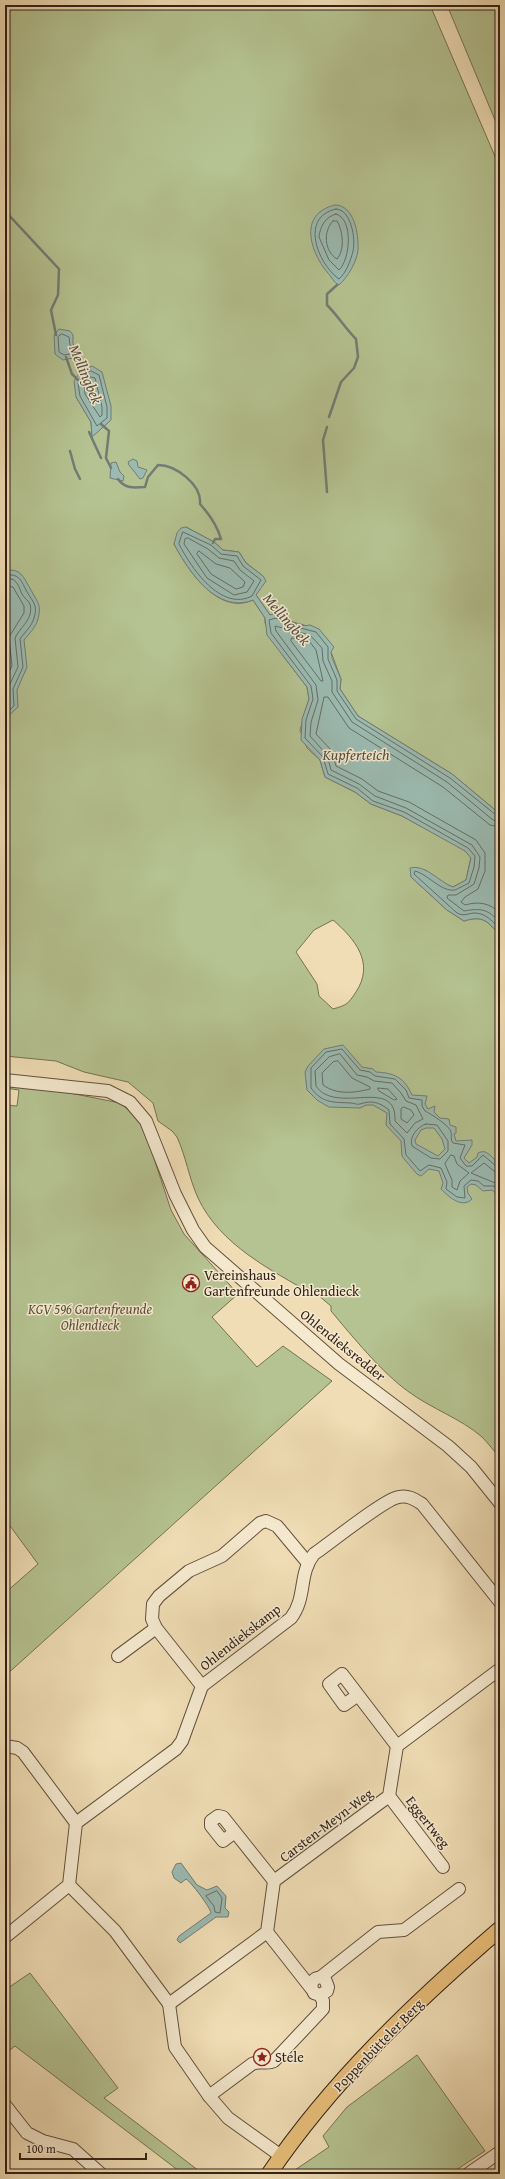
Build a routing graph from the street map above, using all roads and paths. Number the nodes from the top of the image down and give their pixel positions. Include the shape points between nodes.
1 (5, 1080) edge
2 (500, 1503) edge
3 (308, 1562) junction
4 (500, 1602) edge
5 (156, 1628) junction
6 (118, 1656) dead end
7 (500, 1669) edge
8 (202, 1686) junction
9 (358, 1694) dead end
10 (5, 1746) edge
11 (397, 1746) junction
12 (389, 1796) junction
13 (76, 1823) junction
14 (235, 1832) dead end
15 (444, 1867) dead end
16 (274, 1881) junction
17 (69, 1885) junction
18 (460, 1888) dead end
19 (500, 1929) edge
20 (267, 1932) junction
21 (5, 1937) edge
22 (315, 1992) junction
23 (169, 2004) junction
24 (209, 2096) junction
25 (5, 2105) edge
26 (500, 2152) edge
27 (281, 2156) junction
28 (101, 2174) edge
29 (269, 2174) edge
30 (468, 2174) edge

1 - 2 street, Ohlendieksredder via 108,1091 130,1102 146,1121 175,1194 193,1230 205,1247 339,1364 448,1446 471,1467
3 - 4 street via 314,1554 389,1500 406,1496 422,1504
3 - 5 street via 277,1526 266,1520 222,1556 189,1571 159,1596 153,1604 152,1611
3 - 8 street, Ohlendiekskamp via 298,1608 291,1618
5 - 6 street
5 - 8 street
7 - 11 street
8 - 13 street, Ohlendiekskamp via 182,1741 176,1749
9 - 11 street
10 - 13 street via 23,1752
11 - 12 street, Carsten-Meyn-Weg
12 - 15 street, Eggertweg
12 - 16 street, Carsten-Meyn-Weg
13 - 17 street
14 - 16 street
16 - 20 street, Carsten-Meyn-Weg
17 - 21 street
17 - 23 street via 115,1931
18 - 22 street via 404,1930 378,1932 321,1977 325,1979 327,1991
19 - 27 main road, Poppenbütteler Berg via 422,1999 361,2060
20 - 22 street
20 - 23 street
22 - 24 street via 323,2001 323,2009 274,2061 270,2064 256,2062
23 - 24 street via 175,2047
24 - 27 street via 228,2118
25 - 28 street via 27,2133 43,2141 73,2149
26 - 30 street
27 - 29 main road, Poppenbütteler Berg

